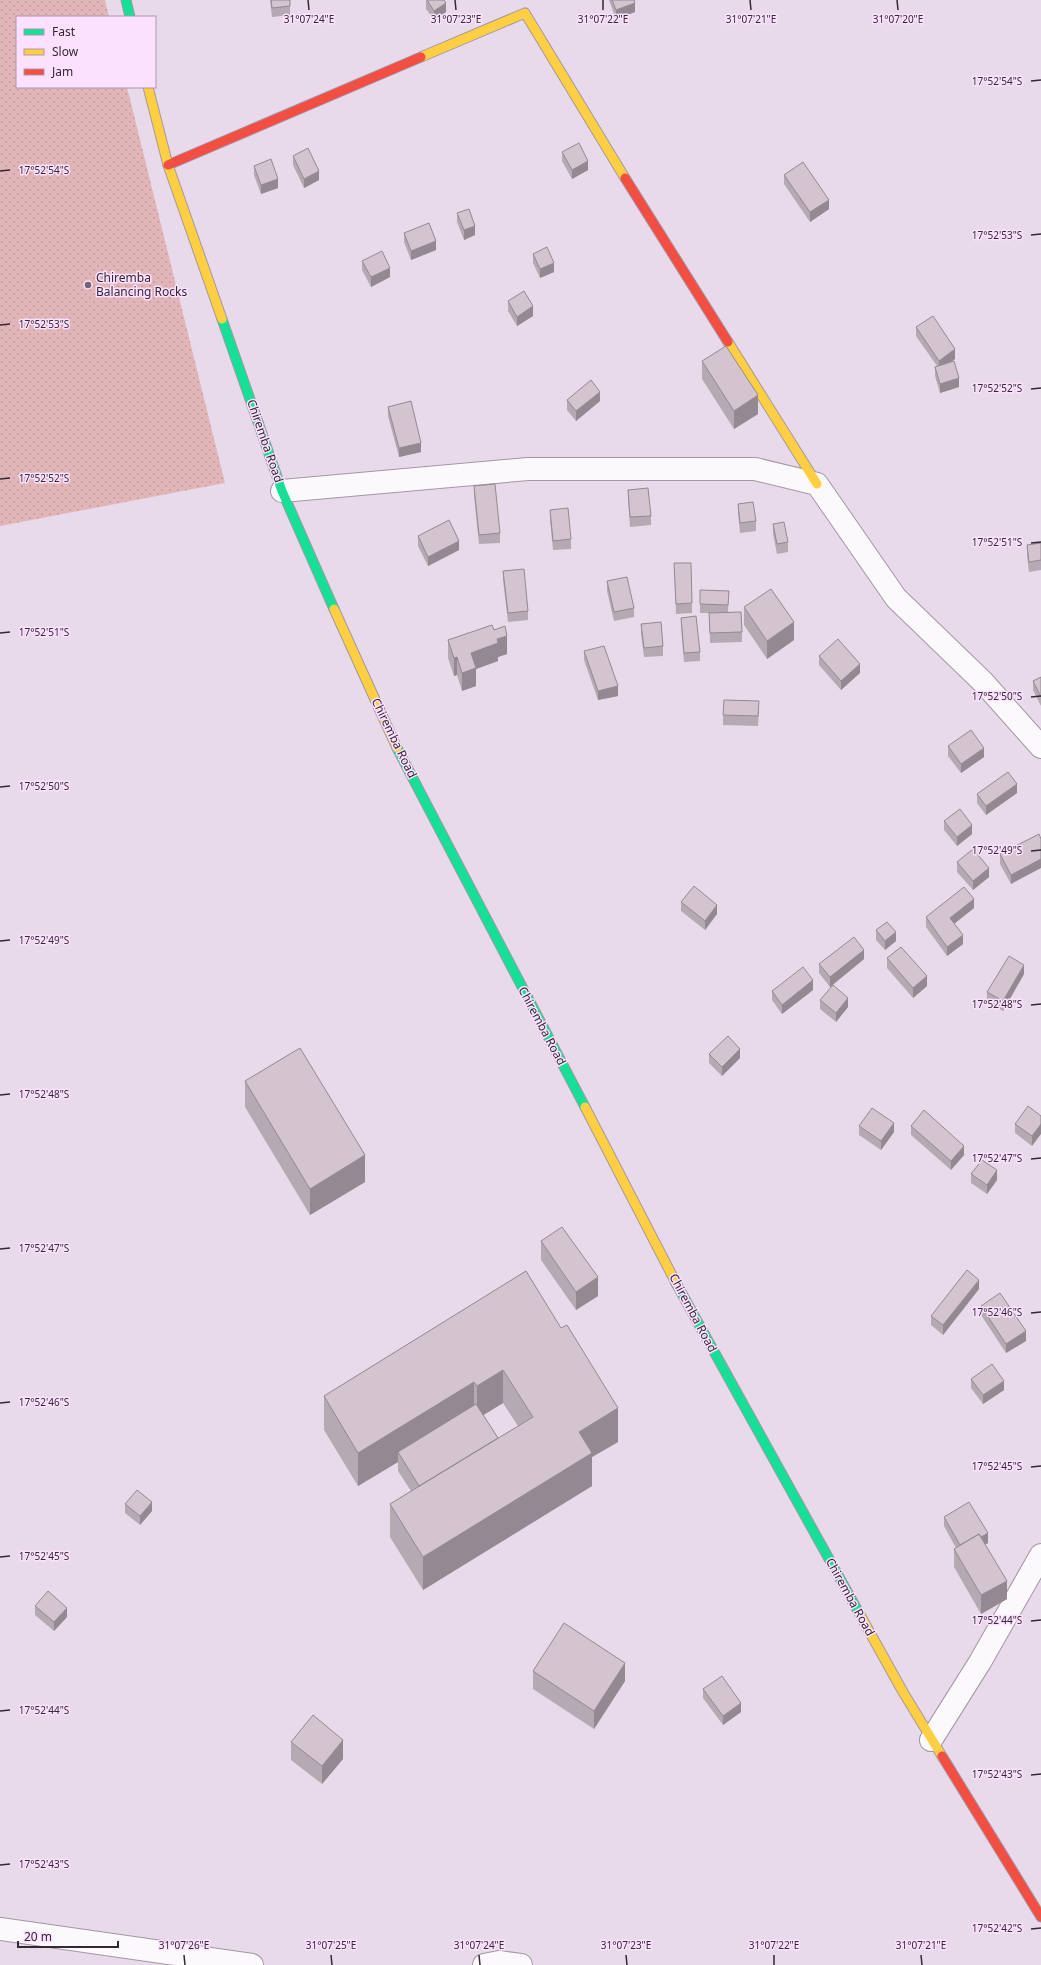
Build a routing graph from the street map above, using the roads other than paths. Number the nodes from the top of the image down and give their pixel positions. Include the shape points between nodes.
1 (126, 0) edge
2 (130, 16) edge
3 (148, 88) edge
4 (168, 165) junction
5 (817, 484) junction
6 (282, 491) junction
7 (1041, 747) edge
8 (1041, 1555) edge
9 (931, 1740) junction
10 (1041, 1917) edge
11 (0, 1929) edge
12 (252, 1965) edge
13 (484, 1965) edge
14 (522, 1965) edge

1 - 2 main road
3 - 4 main road, Chiremba Road
4 - 5 main road via 525,13 601,140
4 - 6 main road, Chiremba Road
5 - 6 street via 755,469 528,469
5 - 7 street via 896,598 984,683
6 - 9 main road, Chiremba Road via 400,753 695,1319
8 - 9 street via 980,1662
9 - 10 main road, Chiremba Road
11 - 12 street
13 - 14 street via 499,1962

